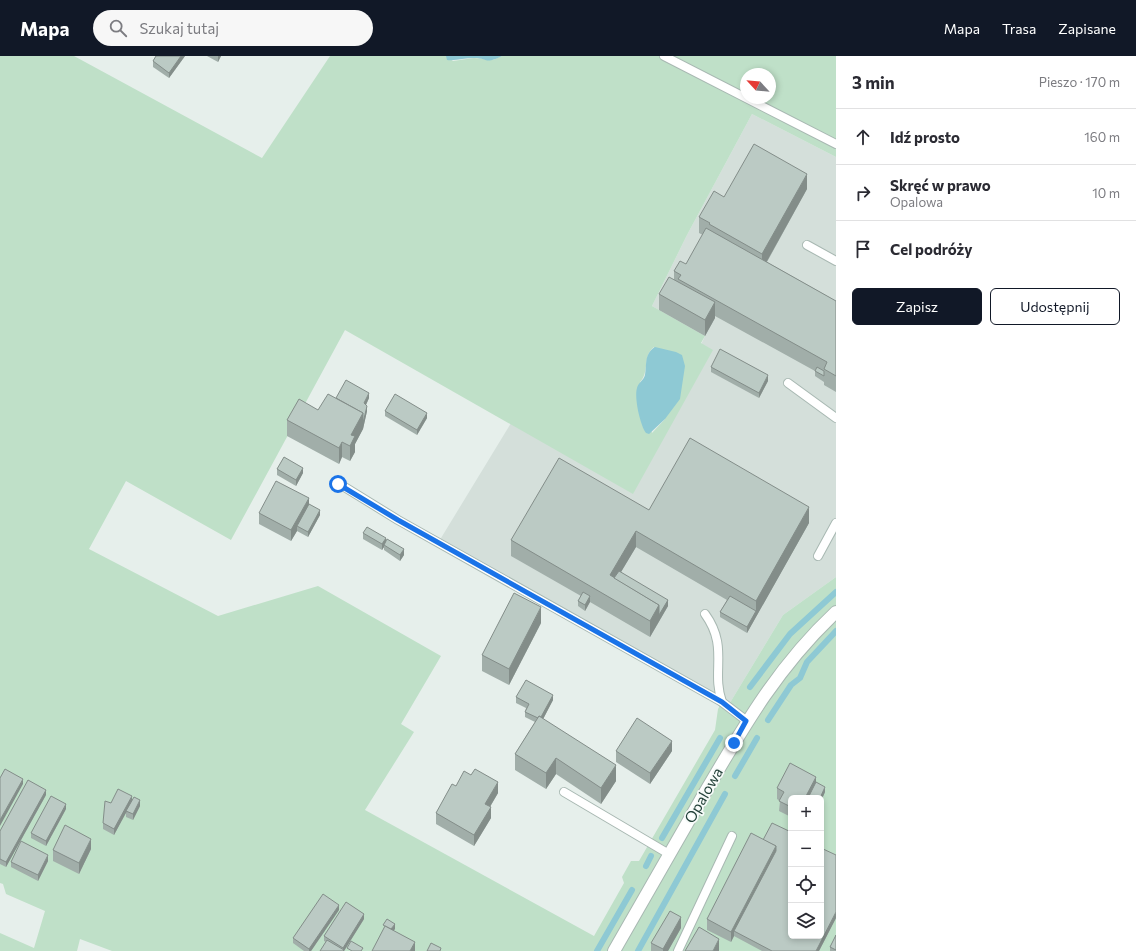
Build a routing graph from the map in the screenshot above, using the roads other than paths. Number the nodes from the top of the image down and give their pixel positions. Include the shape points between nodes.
1 (664, 56) edge
2 (836, 144) edge
3 (807, 245) dead end
4 (836, 261) edge
5 (788, 383) dead end
6 (836, 418) edge
7 (338, 484) dead end
8 (836, 522) edge
9 (818, 556) dead end
10 (836, 612) edge
11 (705, 614) dead end
12 (722, 702) junction
13 (746, 721) junction
14 (564, 792) dead end
15 (732, 836) dead end
16 (669, 854) junction
17 (614, 951) edge
18 (678, 951) edge

1 - 2 lane
3 - 4 lane
5 - 6 lane
7 - 12 lane
8 - 9 lane
10 - 13 street, Opalowa via 788,661
11 - 12 lane via 715,631 718,644 719,694
12 - 13 lane
13 - 16 street, Opalowa
14 - 16 lane
15 - 18 lane
16 - 17 street, Opalowa

